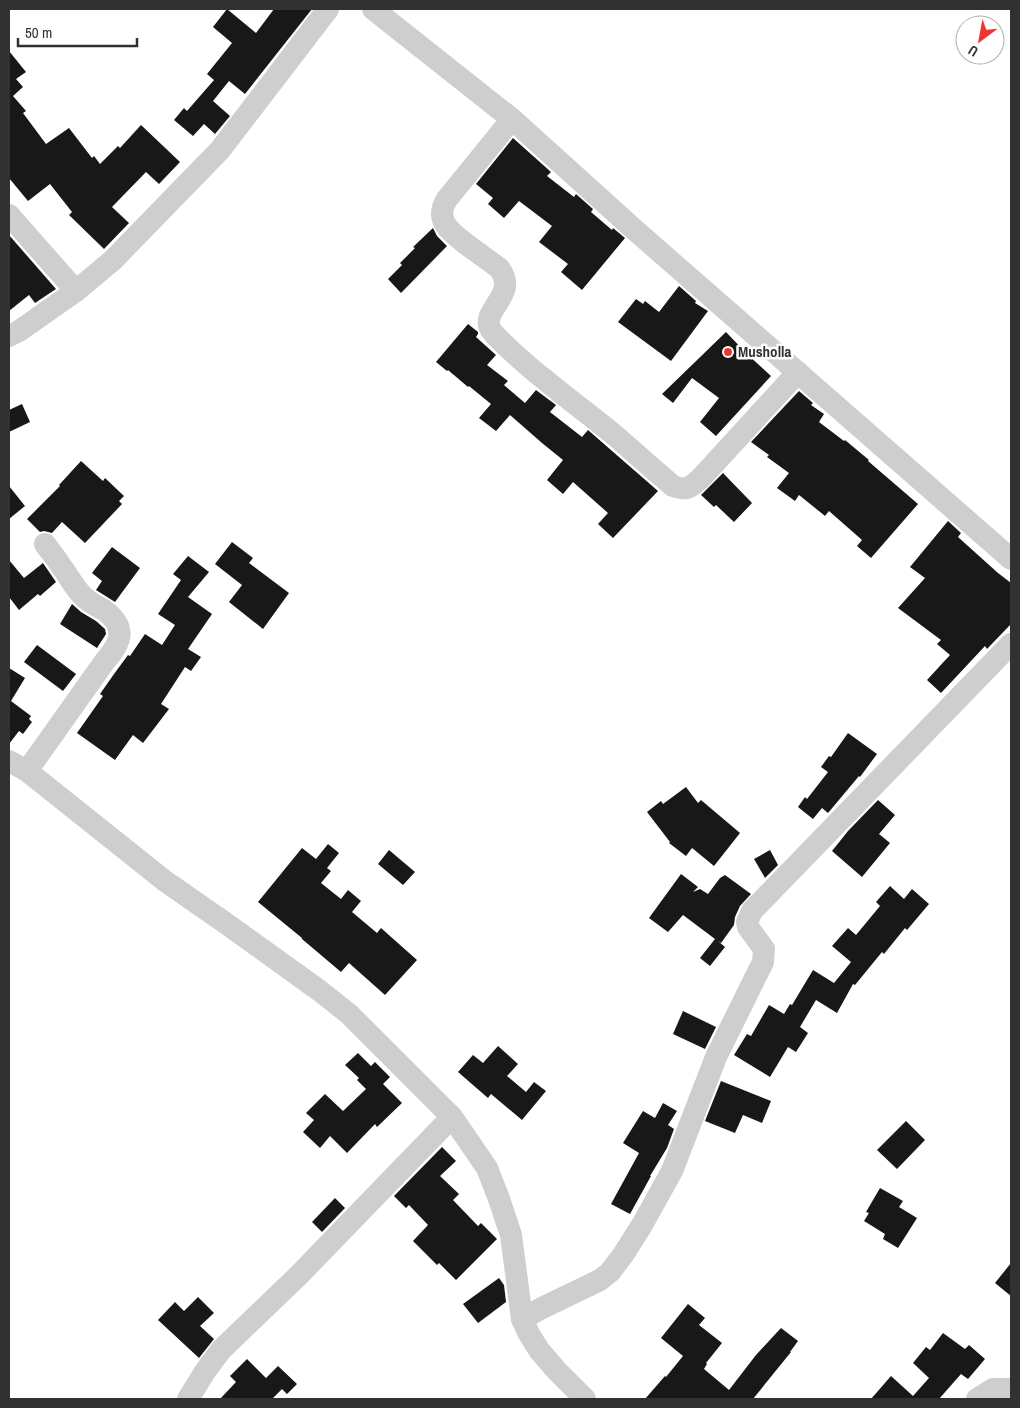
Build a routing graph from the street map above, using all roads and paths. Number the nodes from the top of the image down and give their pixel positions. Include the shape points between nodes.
1 (328, 9) edge
2 (373, 9) edge
3 (512, 119) junction
4 (9, 215) edge
5 (76, 291) junction
6 (9, 336) edge
7 (798, 372) junction
8 (45, 544) dead end
9 (1011, 559) edge
10 (1011, 644) edge
11 (18, 766) edge
12 (452, 1118) junction
13 (522, 1319) junction
14 (1011, 1389) edge
15 (188, 1399) edge
16 (585, 1399) edge
17 (977, 1399) edge

1 - 5 street via 220,150 113,260
2 - 3 street
3 - 7 street
3 - 7 street via 447,199 442,216 448,229 504,274 505,291 488,322 494,334 522,361 673,486 681,489 700,479
4 - 5 street
5 - 6 street
7 - 9 street
8 - 11 street via 73,585 85,598 115,619 120,629 113,652
10 - 13 street via 752,911 748,927 764,949 763,962 716,1057 664,1187 610,1272
11 - 12 street via 165,881 350,1014
12 - 13 street via 487,1168 499,1199 511,1235
12 - 15 street via 221,1350
13 - 16 street via 539,1350
14 - 17 street via 993,1389

